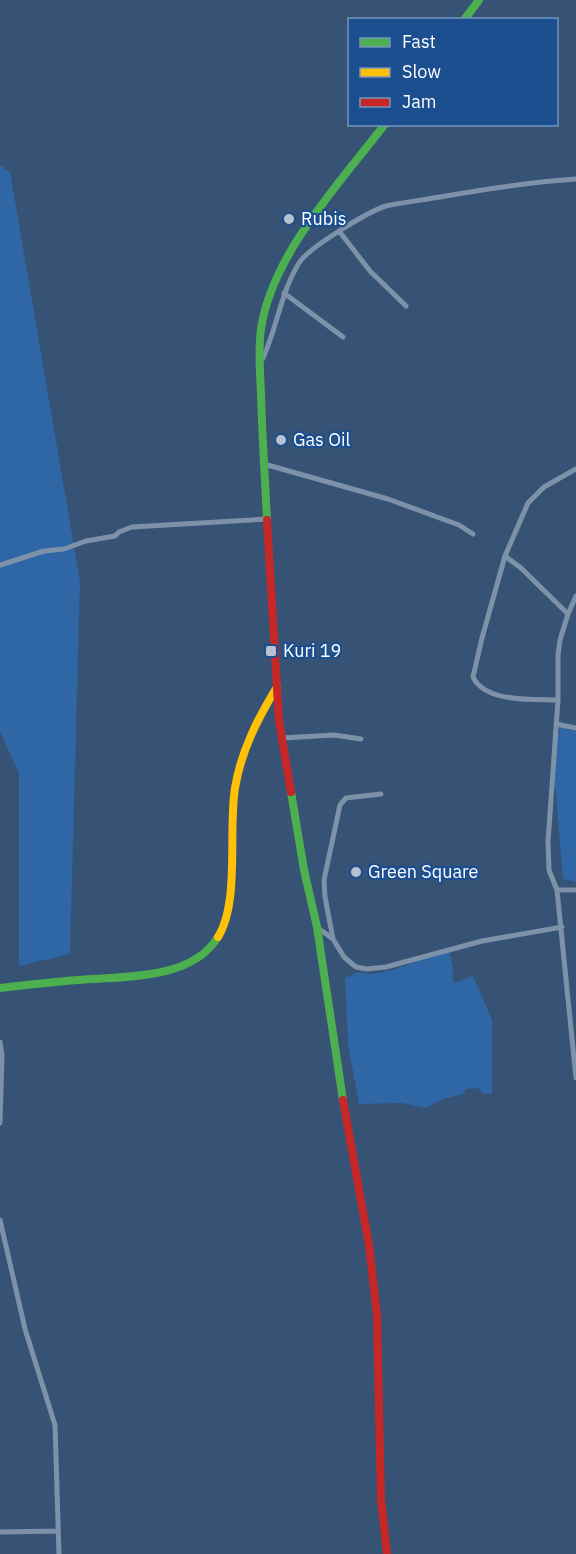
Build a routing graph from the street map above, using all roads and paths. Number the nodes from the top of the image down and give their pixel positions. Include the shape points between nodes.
1 (479, 0) edge
2 (466, 18) edge
3 (383, 126) edge
4 (576, 179) edge
5 (339, 231) junction
6 (284, 293) junction
7 (406, 306) dead end
8 (343, 337) dead end
9 (260, 365) junction
10 (264, 464) junction
11 (576, 469) edge
12 (267, 519) junction
13 (473, 534) dead end
14 (505, 556) junction
15 (0, 565) edge
16 (576, 596) edge
17 (568, 614) junction
18 (277, 687) junction
19 (558, 700) junction
20 (556, 724) junction
21 (576, 728) edge
22 (282, 738) junction
23 (361, 739) dead end
24 (381, 794) dead end
25 (557, 890) junction
26 (576, 890) edge
27 (317, 927) junction
28 (562, 927) junction
29 (333, 939) junction
30 (0, 988) edge
31 (0, 1042) edge
32 (576, 1078) edge
33 (0, 1123) edge
34 (0, 1220) edge
35 (58, 1531) junction
36 (0, 1532) edge
37 (59, 1554) edge
38 (387, 1554) edge

1 - 2 main road
3 - 9 main road via 297,239 281,267 261,329
4 - 5 street via 387,206
5 - 6 street via 302,258
5 - 7 street via 370,271
6 - 8 street
6 - 9 street
9 - 10 main road
10 - 12 main road
10 - 13 street via 388,500 459,525
11 - 14 street via 534,495
12 - 15 street via 132,527 114,536
12 - 18 main road
14 - 17 street
14 - 19 street via 474,681 492,694
16 - 17 street
17 - 19 street via 558,655
18 - 22 main road
18 - 30 main road via 262,710 238,771 231,827 231,900 224,927 212,944 177,967
19 - 20 street
20 - 21 street
20 - 25 street via 548,842 549,870
22 - 23 street via 334,735
22 - 27 main road
24 - 29 street via 346,798 340,805 324,880
25 - 26 street
25 - 28 street
27 - 29 street
27 - 38 main road via 374,1284 381,1499
28 - 29 street via 482,941 375,969 356,967
28 - 32 street
31 - 33 street
34 - 35 street via 23,1319 55,1425
35 - 36 street
35 - 37 street

